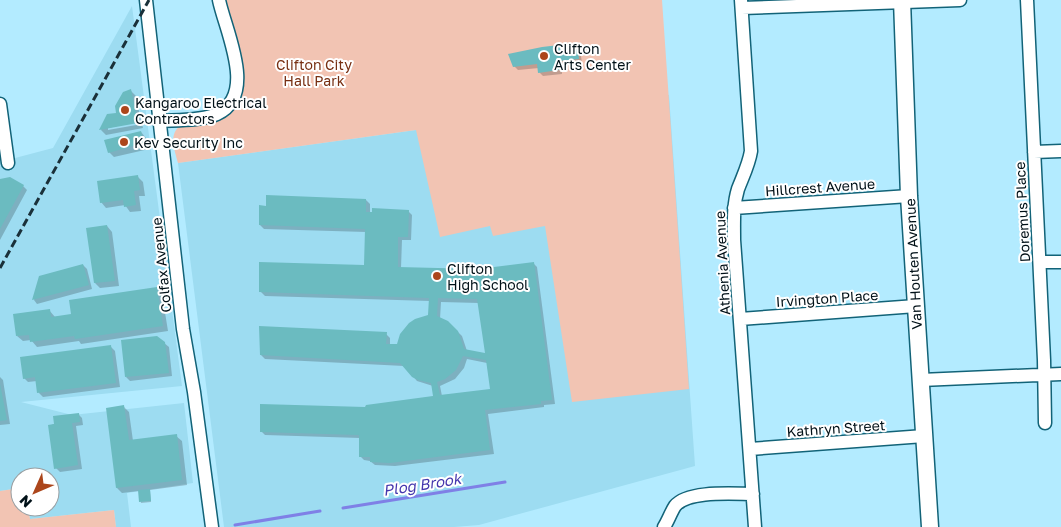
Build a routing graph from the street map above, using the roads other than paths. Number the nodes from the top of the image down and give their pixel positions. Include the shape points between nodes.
1 (146, 0) edge
2 (219, 0) edge
3 (960, 0) edge
4 (1027, 0) edge
5 (902, 1) edge
6 (741, 4) edge
7 (0, 104) edge
8 (160, 121) junction
9 (1061, 151) edge
10 (1034, 152) junction
11 (8, 163) dead end
12 (909, 196) junction
13 (734, 208) junction
14 (1040, 262) junction
15 (1061, 262) edge
16 (916, 306) junction
17 (740, 319) junction
18 (1061, 374) edge
19 (1044, 375) junction
20 (921, 380) junction
21 (1045, 423) dead end
22 (924, 436) junction
23 (750, 449) junction
24 (753, 494) junction
25 (212, 527) edge
26 (664, 527) edge
27 (755, 527) edge
28 (930, 527) edge

1 - 8 street, Colfax Avenue
2 - 8 street via 237,66 238,79 230,103 207,117
3 - 5 street
4 - 10 street, Doremus Place
5 - 6 street
5 - 12 main road, Van Houten Avenue
6 - 13 street, Athenia Avenue via 751,151
7 - 11 street
8 - 25 street, Colfax Avenue via 182,329
9 - 10 street
10 - 14 street, Doremus Place
12 - 13 street, Hillcrest Avenue
12 - 16 main road, Van Houten Avenue
13 - 17 street, Athenia Avenue
14 - 15 street
14 - 19 street, Doremus Place
16 - 17 street, Irvington Place
16 - 20 main road, Van Houten Avenue
17 - 23 street, Athenia Avenue
18 - 19 street
19 - 20 street
19 - 21 street, Doremus Place
20 - 22 main road, Van Houten Avenue
22 - 23 street, Kathryn Street
22 - 28 main road, Van Houten Avenue
23 - 24 street, Athenia Avenue
24 - 26 street via 691,497 680,501
24 - 27 street, Athenia Avenue

